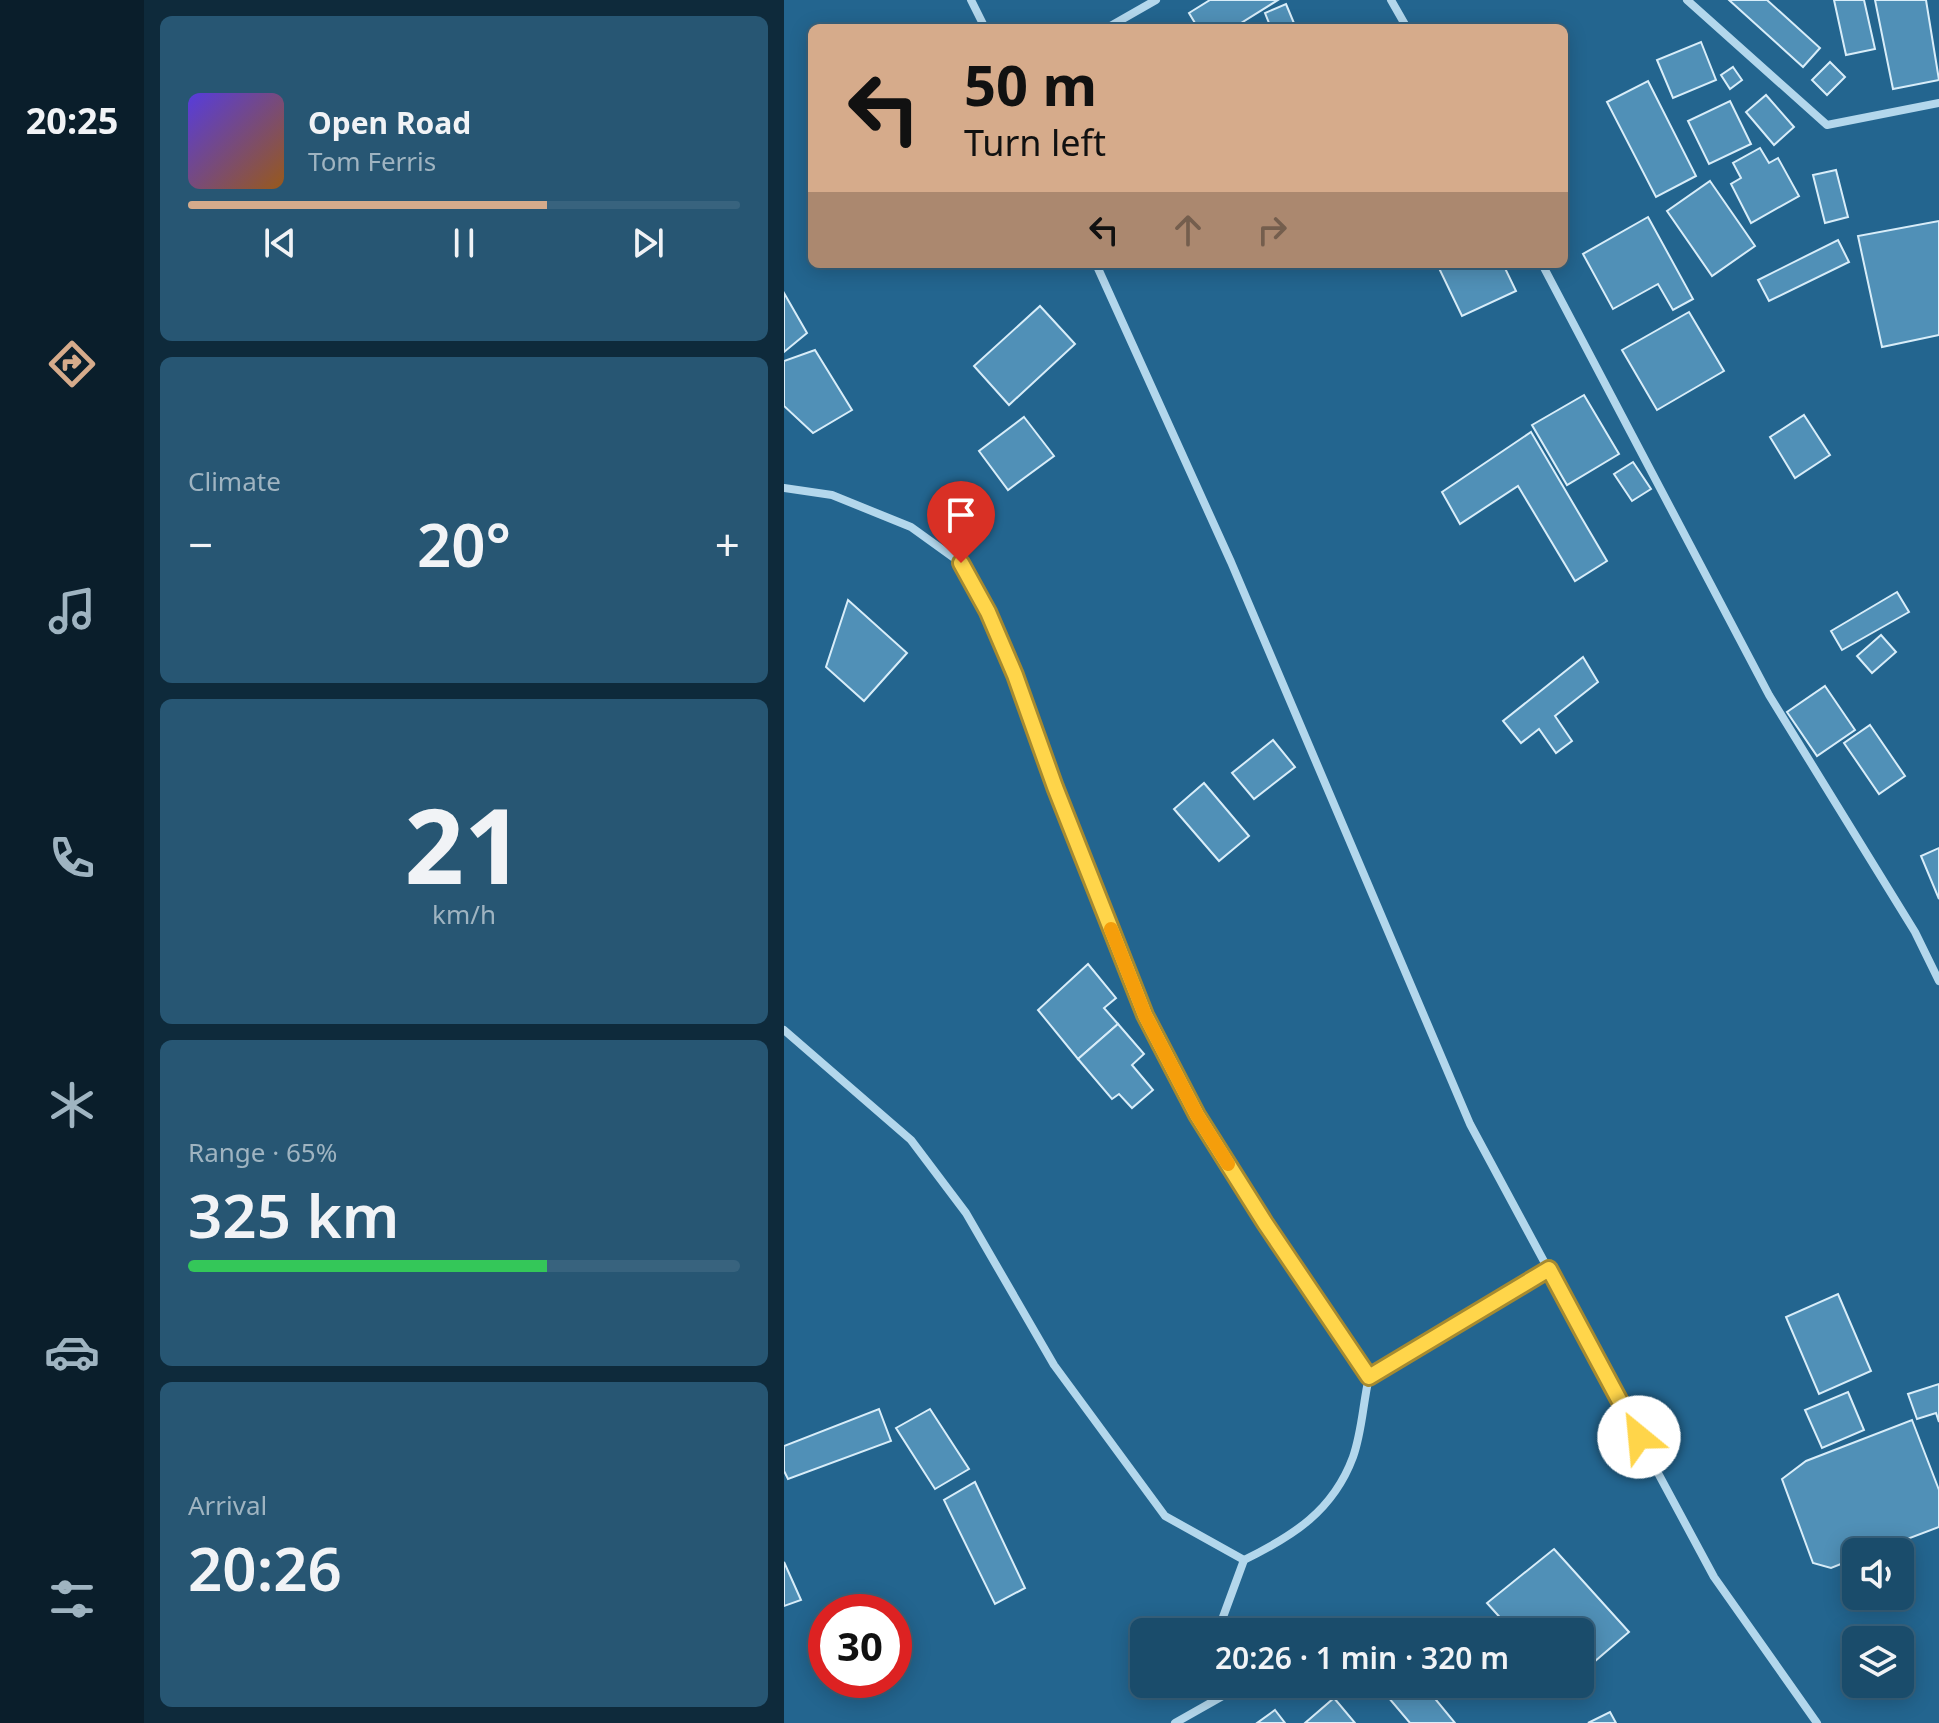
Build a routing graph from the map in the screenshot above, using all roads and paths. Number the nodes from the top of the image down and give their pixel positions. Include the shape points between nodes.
1 (971, 0) edge
2 (1156, 0) edge
3 (1391, 0) edge
4 (1687, 0) edge
5 (983, 24) edge
6 (1114, 24) edge
7 (1405, 24) edge
8 (1939, 103) edge
9 (1098, 268) edge
10 (1544, 268) edge
11 (784, 488) edge
12 (1939, 981) edge
13 (784, 1030) edge
14 (1549, 1269) junction
15 (1369, 1377) junction
16 (1244, 1560) junction
17 (1223, 1618) edge
18 (1219, 1698) edge
19 (1175, 1723) edge
20 (1817, 1723) edge

1 - 5 street
2 - 6 street
3 - 7 street
4 - 8 street via 1827,125
9 - 14 street via 1231,562 1470,1124
10 - 12 street via 1769,695 1915,932
11 - 15 street via 832,495 911,527 961,563 1015,675 1145,1015 1197,1115
13 - 16 street via 911,1140 966,1213 1054,1365 1165,1516
14 - 15 street
14 - 20 street via 1714,1577
15 - 16 street via 1353,1456 1330,1501 1283,1541
16 - 17 street
18 - 19 street

